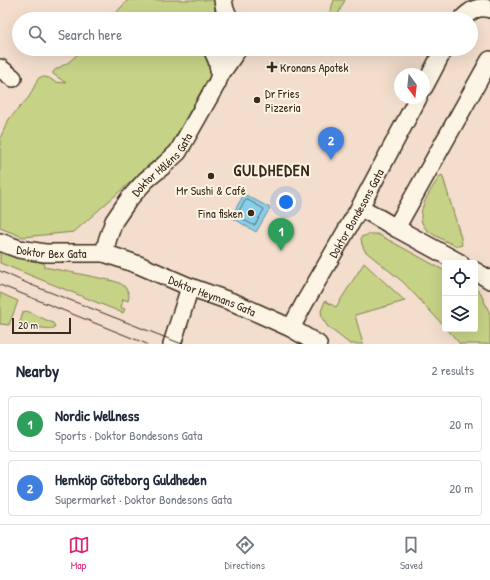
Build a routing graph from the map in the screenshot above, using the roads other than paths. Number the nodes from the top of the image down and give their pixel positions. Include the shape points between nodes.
1 (490, 9) edge
2 (470, 12) edge
3 (215, 56) edge
4 (233, 56) edge
5 (440, 56) edge
6 (490, 60) edge
7 (220, 75) junction
8 (430, 76) edge
9 (415, 104) edge
10 (360, 207) junction
11 (396, 228) junction
12 (0, 242) edge
13 (104, 253) junction
14 (455, 260) edge
15 (478, 274) edge
16 (490, 280) edge
17 (190, 287) junction
18 (291, 328) junction
19 (172, 344) edge
20 (318, 344) edge

1 - 2 street via 481,7
3 - 7 street
4 - 7 street, Doktor Håléns Gata
5 - 8 street
6 - 11 street
7 - 13 street, Doktor Håléns Gata via 178,152 129,198 114,221
9 - 10 street, Doktor Bondesons Gata
10 - 11 street
10 - 18 street, Doktor Bondesons Gata
11 - 14 street
12 - 13 street, Doktor Bex Gata via 19,249 45,253
13 - 17 street, Doktor Heymans Gata
15 - 16 street
17 - 18 street, Doktor Heymans Gata via 235,303
17 - 19 street
18 - 20 street, Doktor Heymans Gata

